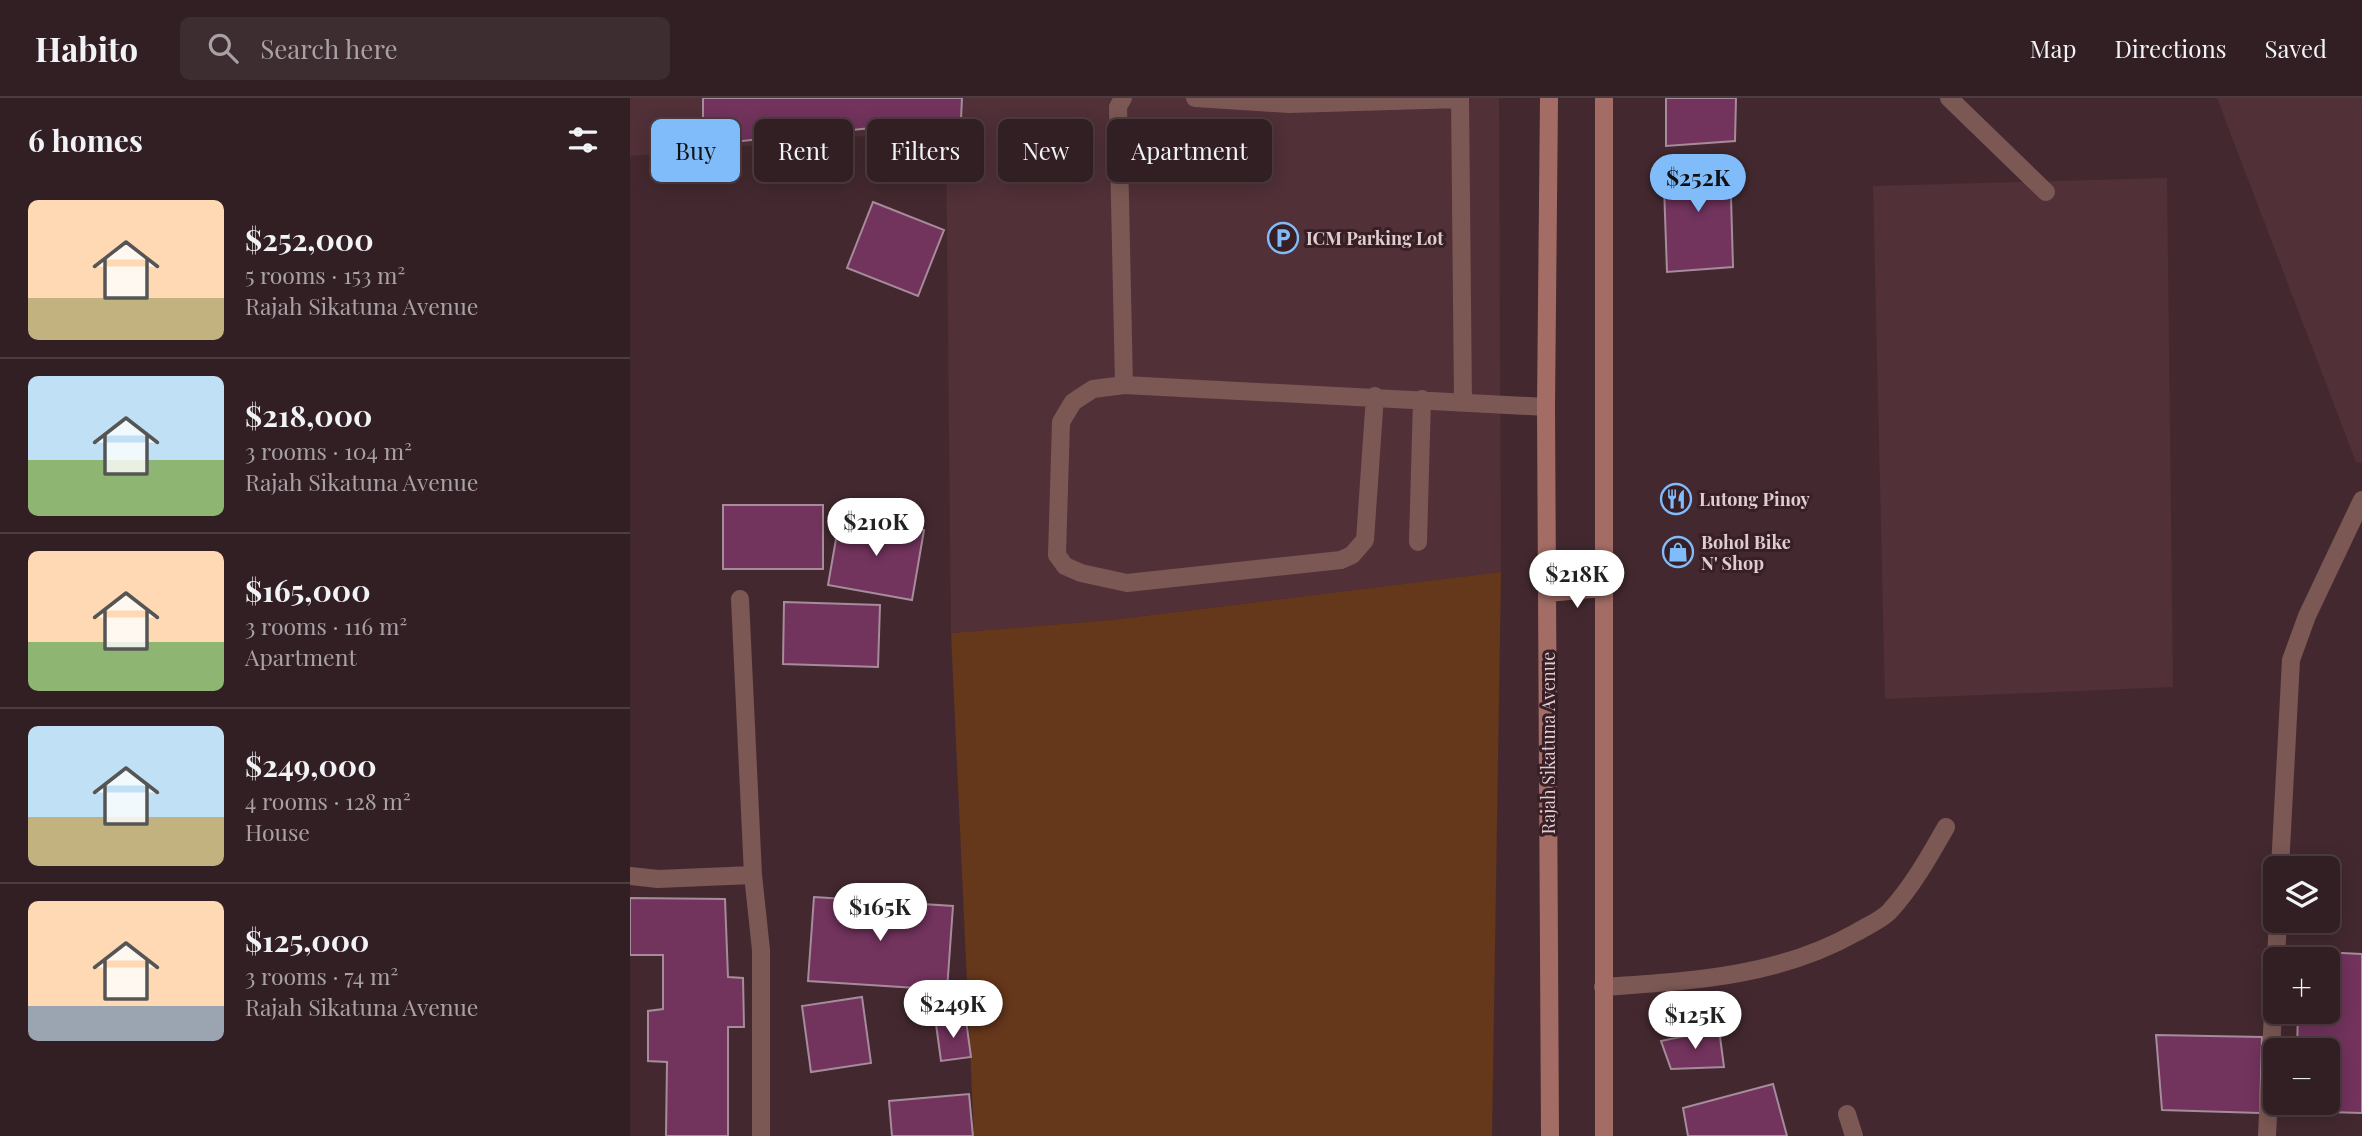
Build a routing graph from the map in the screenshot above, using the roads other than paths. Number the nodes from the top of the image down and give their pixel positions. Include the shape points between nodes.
1 (1123, 98) edge
2 (1195, 98) edge
3 (1549, 98) edge
4 (1604, 98) edge
5 (1949, 98) edge
6 (1460, 99) edge
7 (2046, 192) dead end
8 (1124, 385) junction
9 (1375, 396) junction
10 (1422, 399) junction
11 (1464, 402) junction
12 (1546, 407) junction
13 (2362, 500) edge
14 (1419, 542) dead end
15 (1603, 588) junction
16 (1547, 593) junction
17 (740, 599) dead end
18 (1946, 827) dead end
19 (2281, 856) edge
20 (630, 876) edge
21 (753, 876) junction
22 (1603, 987) junction
23 (2272, 1024) edge
24 (1847, 1114) dead end
25 (761, 1136) edge
26 (1550, 1136) edge
27 (1604, 1136) edge
28 (1854, 1136) edge
29 (2267, 1136) edge

1 - 8 street via 1118,107
2 - 6 street via 1289,104
3 - 12 main road, Rajah Sikatuna Avenue
4 - 15 main road
5 - 7 street
6 - 11 street
8 - 9 street
8 - 9 street via 1093,389 1073,402 1062,422 1057,555 1065,566 1081,573 1127,583 1296,566 1352,555 1365,540
9 - 10 street
10 - 11 street
10 - 14 street
11 - 12 street
12 - 16 main road, Rajah Sikatuna Avenue
13 - 19 street via 2291,660
15 - 16 main road
15 - 22 main road
16 - 26 main road, Rajah Sikatuna Avenue
17 - 21 street
18 - 22 street via 1887,915 1835,944 1784,965 1691,981
20 - 21 street
21 - 25 street via 761,950
22 - 27 main road
23 - 29 street
24 - 28 street

